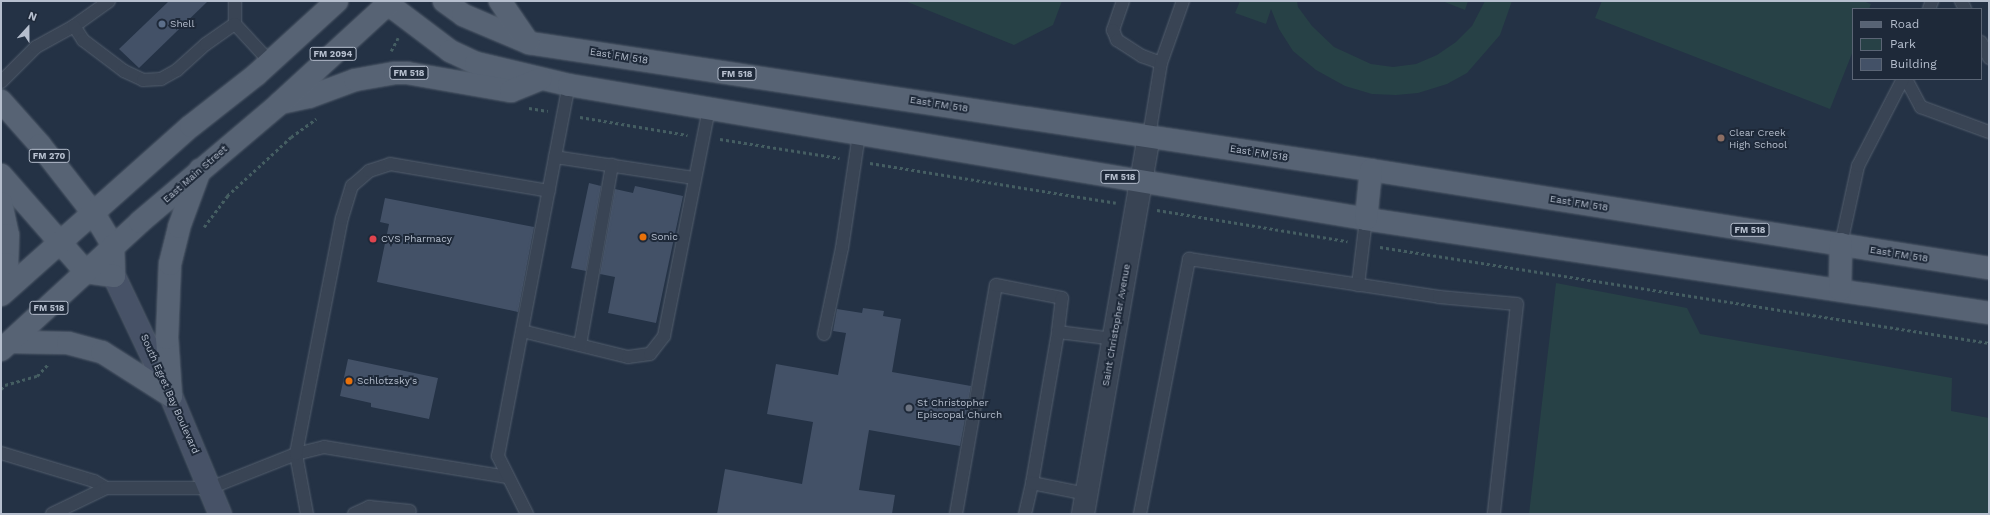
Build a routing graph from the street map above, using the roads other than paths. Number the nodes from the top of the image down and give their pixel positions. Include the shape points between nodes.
1 (110, 1) edge
2 (235, 1) edge
3 (337, 1) edge
4 (444, 1) edge
5 (500, 1) edge
6 (1123, 1) edge
7 (1183, 1) edge
8 (387, 2) edge
9 (235, 24) junction
10 (74, 26) junction
11 (529, 43) junction
12 (1982, 44) edge
13 (1989, 58) edge
14 (269, 61) junction
15 (1161, 63) junction
16 (541, 79) junction
17 (1903, 80) edge
18 (1905, 80) edge
19 (1, 82) edge
20 (569, 85) junction
21 (1, 101) edge
22 (278, 104) junction
23 (709, 109) junction
24 (1989, 132) edge
25 (859, 134) junction
26 (1150, 136) junction
27 (555, 157) junction
28 (612, 165) junction
29 (202, 167) junction
30 (1371, 170) junction
31 (1, 176) edge
32 (694, 178) junction
33 (1142, 180) junction
34 (549, 191) junction
35 (1, 203) edge
36 (94, 214) junction
37 (1366, 219) junction
38 (60, 243) junction
39 (1841, 244) junction
40 (113, 246) junction
41 (1989, 268) edge
42 (86, 272) junction
43 (1, 274) edge
44 (114, 276) junction
45 (1358, 285) junction
46 (1840, 290) junction
47 (1, 295) edge
48 (1989, 313) edge
49 (522, 331) junction
50 (1058, 332) junction
51 (824, 334) dead end
52 (1114, 339) junction
53 (580, 345) junction
54 (6, 346) edge
55 (171, 396) junction
56 (1, 453) edge
57 (296, 454) junction
58 (507, 477) junction
59 (1032, 483) junction
60 (106, 488) junction
61 (210, 488) junction
62 (1085, 504) edge
63 (410, 511) dead end
64 (52, 514) edge
65 (220, 514) edge
66 (308, 514) edge
67 (354, 514) edge
68 (527, 514) edge
69 (956, 514) edge
70 (1025, 514) edge
71 (1140, 514) edge
72 (1494, 514) edge

1 - 10 lane
2 - 9 lane
3 - 14 main road
4 - 11 main road, FM 518 via 463,15
5 - 11 main road
6 - 15 lane via 1113,30 1117,40 1142,56
7 - 15 lane
8 - 16 main road via 450,51 476,63
8 - 22 main road, East Main Street / FM 2094
9 - 10 lane via 206,44 177,70 161,79 143,80 124,71 83,40
9 - 14 lane
10 - 19 lane via 36,47
11 - 26 main road, East FM 518 / FM 518
12 - 13 lane
14 - 36 main road via 257,74 191,126
15 - 26 lane
16 - 20 main road, FM 518
16 - 22 main road, FM 518 via 511,91 394,73 355,80 309,97
17 - 39 lane via 1858,166
18 - 24 lane via 1921,107
20 - 23 main road, FM 518
20 - 27 lane
21 - 36 main road, FM 270 via 40,145
22 - 29 main road, East Main Street / FM 518
23 - 25 main road, FM 518
23 - 32 lane
25 - 33 main road, FM 518
25 - 51 lane via 842,248
26 - 30 main road, East FM 518 / FM 518
26 - 33 street, Saint Christopher Avenue
27 - 28 lane
27 - 34 lane
28 - 32 lane
28 - 53 lane
29 - 40 main road, East Main Street / FM 518
29 - 55 main road via 179,227 170,264 167,331
30 - 37 main road
30 - 39 main road, East FM 518 / FM 518
31 - 38 main road
32 - 53 lane via 664,336 650,354 628,357
33 - 37 main road, FM 518
33 - 52 street, Saint Christopher Avenue
34 - 49 lane
34 - 57 lane via 390,164 369,171 352,186 342,218
35 - 43 main road via 8,235 6,264
36 - 38 main road
36 - 40 main road, FM 270
37 - 45 lane
37 - 46 main road, FM 518
38 - 42 main road
38 - 47 main road
39 - 41 main road, East FM 518 / FM 518
39 - 46 main road
40 - 42 main road, East Main Street / FM 518
40 - 44 main road, FM 270
42 - 44 main road
42 - 54 main road, East Main Street / FM 518
44 - 55 main road, South Egret Bay Boulevard / FM 270
45 - 71 lane via 1189,259
45 - 72 lane via 1443,298 1517,304
46 - 48 main road, FM 518
49 - 53 lane
49 - 58 lane via 498,456
50 - 52 lane
50 - 59 lane
50 - 69 lane via 1062,298 996,285
52 - 62 street, Saint Christopher Avenue
54 - 55 main road via 68,343 102,352
55 - 61 main road, South Egret Bay Boulevard / FM 270
56 - 60 lane via 94,481
57 - 58 lane via 324,448
57 - 61 lane
57 - 66 lane
58 - 68 lane
59 - 62 lane
59 - 70 lane
60 - 61 lane
60 - 64 lane
61 - 65 main road, South Egret Bay Boulevard / FM 270
63 - 67 lane via 369,508

